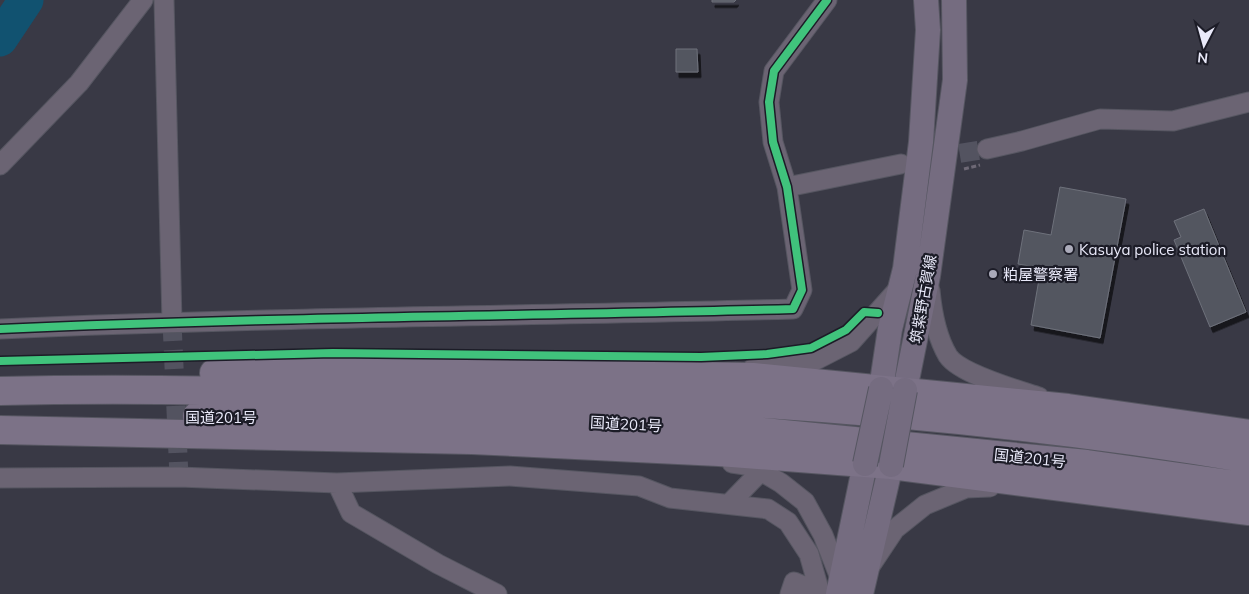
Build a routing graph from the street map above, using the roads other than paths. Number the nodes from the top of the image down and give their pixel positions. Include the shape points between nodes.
1 (143, 0) edge
2 (164, 0) edge
3 (827, 0) edge
4 (926, 0) edge
5 (954, 0) edge
6 (1249, 102) edge
7 (987, 149) tunnel mouth
8 (900, 164) dead end
9 (0, 166) edge
10 (787, 187) junction
11 (928, 276) junction
12 (900, 286) junction
13 (172, 322) junction
14 (0, 329) edge
15 (0, 376) edge
16 (699, 376) junction
17 (893, 390) junction
18 (0, 391) edge
19 (1068, 408) junction
20 (0, 416) edge
21 (0, 430) edge
22 (1249, 434) edge
23 (555, 443) junction
24 (1249, 459) edge
25 (878, 464) junction
26 (761, 472) junction
27 (0, 478) edge
28 (336, 483) junction
29 (1036, 485) junction
30 (1249, 487) edge
31 (730, 503) junction
32 (1249, 511) edge
33 (862, 589) edge
34 (830, 590) edge
35 (497, 594) edge
36 (790, 594) edge

1 - 9 street via 80,83
2 - 13 street
3 - 10 street via 774,71 769,102 773,142
4 - 12 main road, 筑紫野古賀線 via 928,30 921,142
5 - 11 main road, 筑紫野古賀線 via 955,80
6 - 7 street via 1173,121 1100,119
8 - 10 street
10 - 13 street via 802,290 793,309
11 - 17 main road, 筑紫野古賀線
11 - 19 street via 933,320 949,358 978,376
12 - 16 street via 851,342 814,361
12 - 17 main road, 筑紫野古賀線 via 890,329
13 - 14 street
15 - 16 highway via 332,370
16 - 17 highway via 753,376
17 - 19 highway
17 - 25 main road, 筑紫野古賀線, bridge
18 - 24 highway, 国道201号 via 596,395 764,404 1065,433
19 - 22 highway
20 - 30 highway, 国道201号 via 370,417 596,422 754,431 938,448 1088,464
21 - 23 highway
23 - 25 highway
23 - 26 street via 752,466
25 - 29 highway
25 - 33 main road, 筑紫野古賀線
25 - 34 main road, 筑紫野古賀線
26 - 31 street
26 - 34 street via 805,502 823,535
27 - 28 street via 179,477
28 - 31 street via 510,476 640,486 670,498
28 - 35 street via 351,513
29 - 32 highway
29 - 33 street via 966,488 925,505 895,529 870,566
31 - 34 street via 768,508 788,522
34 - 36 street via 794,582

